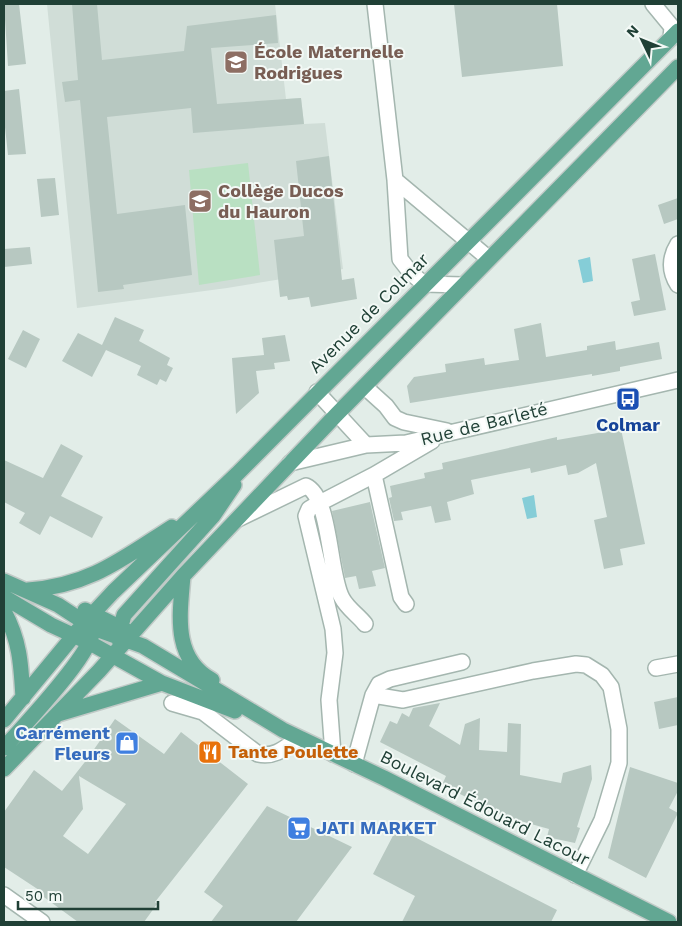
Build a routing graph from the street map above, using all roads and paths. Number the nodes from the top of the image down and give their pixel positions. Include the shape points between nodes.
1 (376, 4) edge
2 (653, 4) edge
3 (674, 34) edge
4 (678, 67) edge
5 (395, 180) junction
6 (468, 241) junction
7 (678, 244) edge
8 (488, 258) junction
9 (424, 284) junction
10 (462, 285) junction
11 (678, 285) edge
12 (678, 380) edge
13 (365, 388) junction
14 (317, 392) junction
15 (337, 414) junction
16 (449, 432) junction
17 (366, 445) junction
18 (290, 463) junction
19 (237, 474) junction
20 (374, 475) junction
21 (320, 503) junction
22 (204, 506) junction
23 (238, 519) junction
24 (183, 576) junction
25 (4, 581) edge
26 (26, 590) junction
27 (4, 597) edge
28 (406, 604) dead end
29 (4, 611) edge
30 (365, 624) dead end
31 (87, 630) junction
32 (122, 640) junction
33 (462, 662) dead end
34 (678, 664) edge
35 (656, 668) dead end
36 (162, 683) junction
37 (373, 694) junction
38 (23, 698) junction
39 (174, 700) junction
40 (54, 715) junction
41 (4, 720) edge
42 (283, 730) junction
43 (299, 738) junction
44 (4, 748) edge
45 (333, 754) junction
46 (354, 764) junction
47 (4, 769) edge
48 (575, 874) junction
49 (4, 895) edge
50 (42, 922) edge
51 (669, 922) edge

1 - 5 street
2 - 3 street
3 - 6 main road, Avenue de Colmar
4 - 8 main road
5 - 6 street
5 - 9 street via 400,259
6 - 8 street
6 - 9 main road, Avenue de Colmar
7 - 11 street via 672,255 671,267
8 - 10 main road
9 - 10 street
9 - 14 main road, Avenue de Colmar
10 - 13 main road
12 - 16 street, Rue de Barleté
13 - 15 main road
13 - 16 street via 395,418
14 - 15 street
14 - 19 main road, Avenue de Colmar
15 - 17 street
15 - 18 main road
16 - 17 street, Rue de Barleté via 406,443
16 - 20 street
17 - 18 street, Rue de Barleté
18 - 23 main road
19 - 22 main road, Avenue de Colmar
19 - 32 main road via 234,488 213,516 124,615
20 - 21 street
20 - 28 street via 401,597
21 - 23 street via 311,488 306,486
21 - 30 street via 341,598
21 - 45 street via 309,509 306,516 333,629 335,653 329,700
22 - 26 main road via 125,558 81,580 55,588
22 - 31 main road, Avenue de Colmar
23 - 24 main road
24 - 32 main road
24 - 42 main road via 179,628 192,662 208,678 260,711
25 - 26 main road, Boulevard Édouard Lacour
26 - 31 main road, Boulevard Édouard Lacour
27 - 31 main road, Boulevard Édouard Lacour via 51,625
29 - 38 main road via 20,652
31 - 32 main road, Boulevard Édouard Lacour
31 - 38 main road
31 - 44 main road via 69,673
32 - 36 main road, Boulevard Édouard Lacour via 130,663
32 - 40 main road
32 - 42 main road, Boulevard Édouard Lacour
33 - 37 street via 390,679 379,684
34 - 35 street
36 - 39 main road, Boulevard Édouard Lacour
36 - 40 main road
37 - 46 street
37 - 48 street via 403,700 576,664 586,665 602,675 611,687 620,729 620,763 602,820
38 - 41 main road
39 - 42 main road, Boulevard Édouard Lacour
39 - 43 street via 203,712 258,754 270,755
40 - 47 main road
42 - 43 main road, Boulevard Édouard Lacour
43 - 45 main road, Boulevard Édouard Lacour
45 - 46 main road, Boulevard Édouard Lacour
46 - 48 main road, Boulevard Édouard Lacour
48 - 51 main road, Boulevard Édouard Lacour
49 - 50 street

